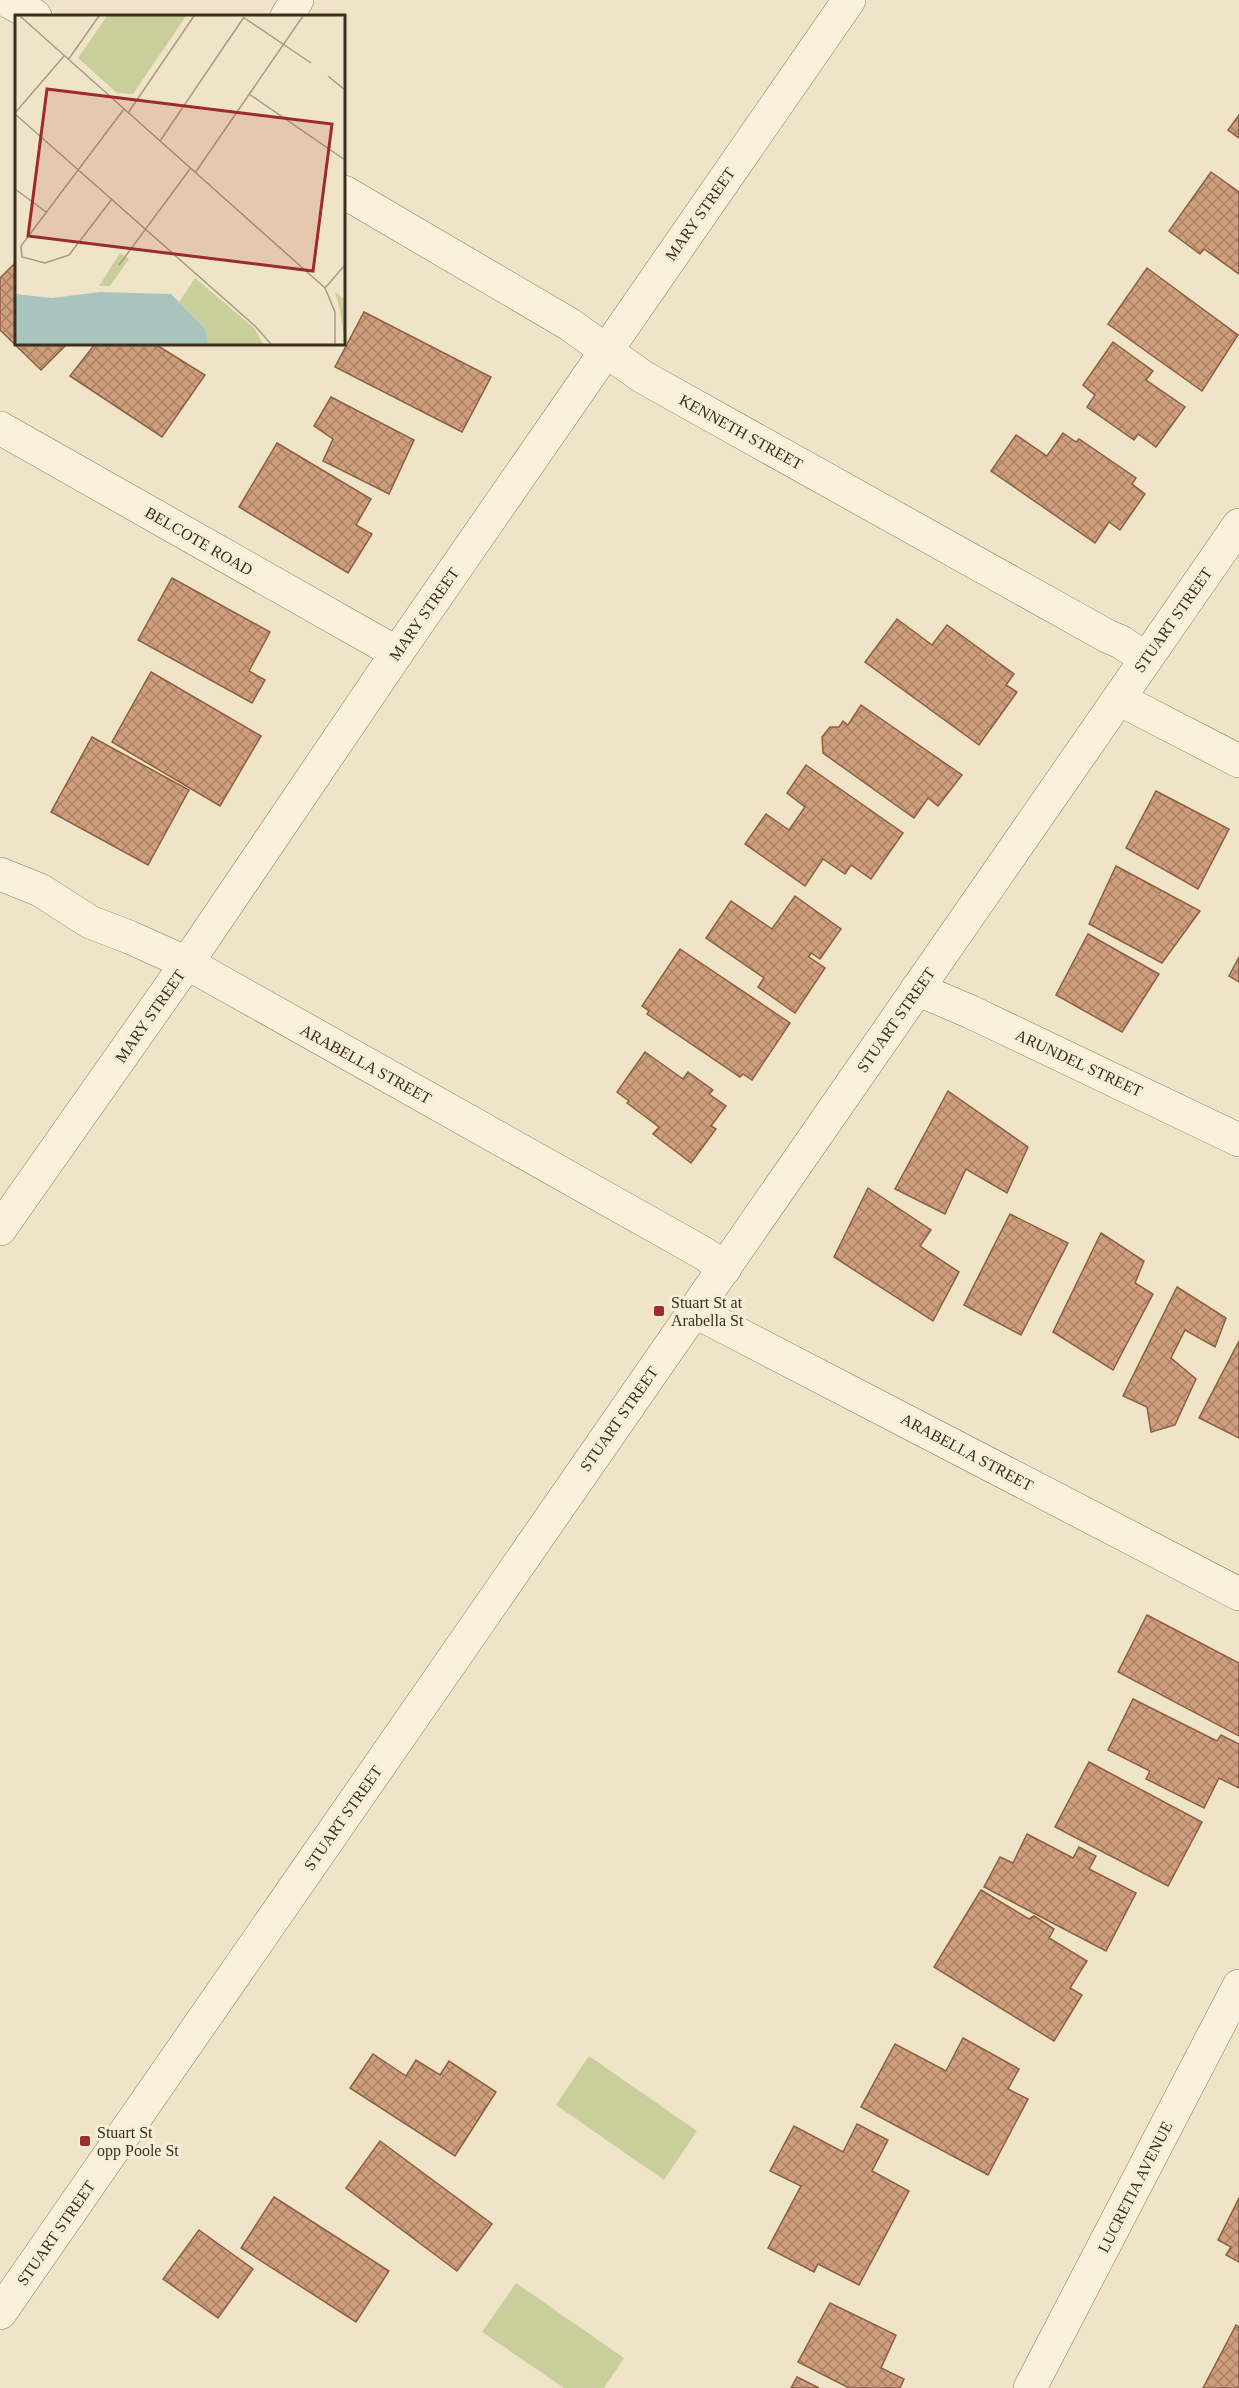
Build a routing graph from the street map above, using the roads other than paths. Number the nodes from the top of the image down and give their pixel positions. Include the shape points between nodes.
1 (6, 0) edge
2 (297, 0) edge
3 (849, 0) edge
4 (33, 15) edge
5 (288, 15) edge
6 (345, 193) edge
7 (605, 351) junction
8 (0, 428) edge
9 (1239, 525) edge
10 (397, 653) junction
11 (1146, 659) junction
12 (1119, 699) junction
13 (1239, 761) edge
14 (0, 874) edge
15 (187, 963) junction
16 (917, 989) junction
17 (1239, 1140) edge
18 (0, 1229) edge
19 (725, 1268) junction
20 (694, 1311) junction
21 (1239, 1594) edge
22 (1239, 1986) edge
23 (0, 2313) edge
24 (1030, 2388) edge

1 - 4 street
2 - 5 street
3 - 7 street, MARY STREET
6 - 7 street, KENNETH STREET via 569,324
7 - 10 street, MARY STREET
7 - 11 street, KENNETH STREET via 643,377
8 - 10 street, BELCOTE ROAD
9 - 11 street, STUART STREET
10 - 15 street, MARY STREET
11 - 12 street, STUART STREET
12 - 13 street
12 - 16 street, STUART STREET
14 - 15 street, ARABELLA STREET via 40,890 90,922
15 - 18 street, MARY STREET
15 - 19 street, ARABELLA STREET
16 - 17 street, ARUNDEL STREET
16 - 19 street, STUART STREET
19 - 20 street, STUART STREET
20 - 21 street, ARABELLA STREET
20 - 23 street, STUART STREET
22 - 24 street, LUCRETIA AVENUE

